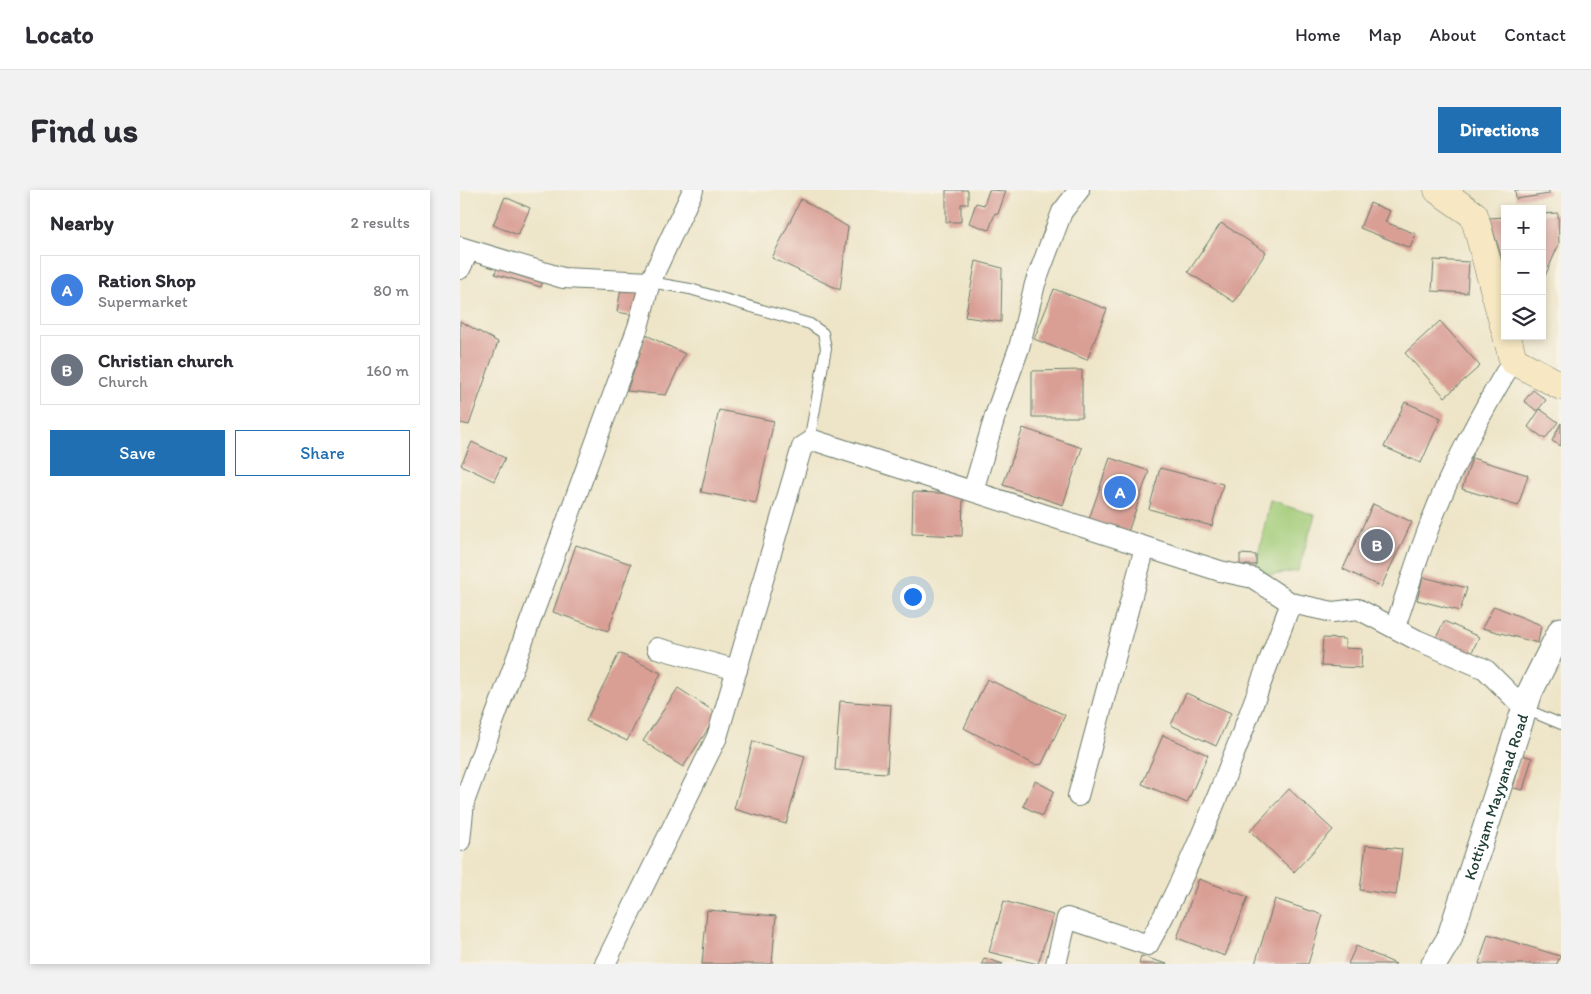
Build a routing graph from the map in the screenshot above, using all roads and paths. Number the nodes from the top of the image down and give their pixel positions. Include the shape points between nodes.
1 (693, 190) edge
2 (1079, 190) edge
3 (1438, 190) edge
4 (464, 248) edge
5 (460, 269) edge
6 (650, 282) junction
7 (1501, 314) edge
8 (1510, 348) edge
9 (1561, 386) edge
10 (808, 443) junction
11 (974, 491) junction
12 (1145, 547) junction
13 (1291, 603) junction
14 (1395, 627) junction
15 (1561, 630) edge
16 (657, 648) dead end
17 (737, 670) junction
18 (1525, 709) junction
19 (1561, 724) edge
20 (1078, 796) dead end
21 (462, 801) edge
22 (460, 841) edge
23 (605, 964) edge
24 (1056, 964) edge
25 (1434, 964) edge

1 - 6 street
2 - 11 street via 1062,212 1036,284
3 - 7 main road via 1474,215
4 - 5 street
4 - 6 street via 563,278
6 - 10 lane via 690,289 810,324 823,333 826,348
6 - 21 street via 638,327
8 - 9 main road
8 - 14 street via 1428,529
10 - 11 street via 813,440 824,442
10 - 17 street via 802,447
11 - 12 street
12 - 13 street via 1220,572 1253,578
12 - 20 street
13 - 14 street via 1333,612 1358,609
13 - 24 street via 1173,899 1148,945 1067,918
14 - 18 street via 1485,669
15 - 18 street, Kottiyam Mayyanad Road
16 - 17 street
17 - 23 street via 718,737
18 - 19 lane
18 - 25 street, Kottiyam Mayyanad Road via 1449,939
21 - 22 street

